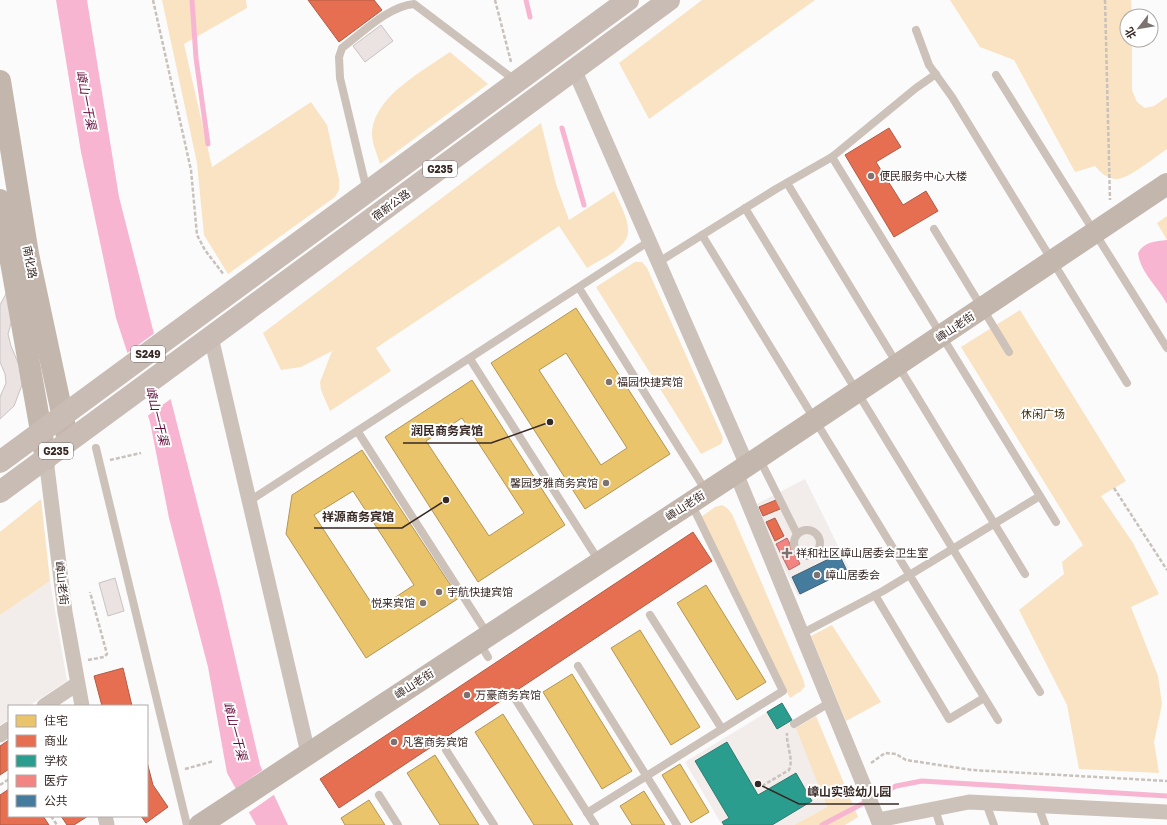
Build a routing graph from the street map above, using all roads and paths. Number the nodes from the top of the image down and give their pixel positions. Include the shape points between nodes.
1 (153, 0) edge
2 (495, 0) edge
3 (628, 0) edge
4 (669, 0) edge
5 (1105, 0) edge
6 (916, 30) dead end
7 (574, 69) junction
8 (936, 74) junction
9 (996, 75) dead end
10 (0, 81) edge
11 (516, 81) junction
12 (832, 157) junction
13 (787, 182) junction
14 (1167, 184) edge
15 (368, 192) junction
16 (0, 200) edge
17 (745, 208) junction
18 (1103, 227) junction
19 (934, 229) dead end
20 (702, 235) junction
21 (648, 242) junction
22 (1053, 262) junction
23 (657, 263) junction
24 (579, 288) junction
25 (235, 290) junction
26 (982, 309) junction
27 (197, 318) joint
28 (942, 336) junction
29 (211, 337) junction
30 (1167, 348) edge
31 (1009, 352) dead end
32 (470, 359) junction
33 (897, 365) junction
34 (1127, 383) dead end
35 (99, 389) joint
36 (857, 392) junction
37 (112, 409) joint
38 (63, 416) junction
39 (815, 420) junction
40 (41, 432) junction
41 (358, 432) junction
42 (68, 441) junction
43 (96, 448) dead end
44 (141, 453) dead end
45 (46, 459) junction
46 (0, 462) edge
47 (99, 462) junction
48 (747, 465) junction
49 (1114, 488) dead end
50 (0, 492) edge
51 (1040, 496) junction
52 (698, 497) junction
53 (248, 502) junction
54 (1056, 522) dead end
55 (994, 523) junction
56 (797, 534) dead end
57 (952, 548) junction
58 (600, 562) junction
59 (1167, 570) edge
60 (1025, 574) dead end
61 (909, 575) junction
62 (90, 592) dead end
63 (875, 595) junction
64 (650, 615) dead end
65 (802, 634) junction
66 (485, 644) junction
67 (74, 664) junction
68 (578, 666) dead end
69 (77, 684) junction
70 (1040, 692) dead end
71 (514, 697) dead end
72 (984, 698) junction
73 (829, 703) junction
74 (46, 705) edge
75 (82, 705) edge
76 (998, 720) dead end
77 (794, 724) joint
78 (722, 729) junction
79 (446, 750) dead end
80 (301, 758) junction
81 (214, 761) dead end
82 (173, 773) junction
83 (857, 773) junction
84 (646, 776) junction
85 (1167, 781) edge
86 (762, 786) dead end
87 (379, 795) dead end
88 (986, 803) junction
89 (1038, 805) junction
90 (935, 809) junction
91 (1167, 812) edge
92 (588, 813) junction
93 (876, 823) edge
94 (187, 825) edge
95 (200, 825) edge
96 (398, 825) edge
97 (494, 825) edge
98 (595, 825) edge
99 (677, 825) edge
100 (940, 825) edge
101 (994, 825) edge
102 (1045, 825) edge

1 - 25 path via 191,170 197,235
2 - 11 path
3 - 11 highway, G235
4 - 7 highway, 宿新公路 / G235
5 - 18 path
6 - 8 lane via 929,65
7 - 21 street
7 - 29 highway, 宿新公路 / G235
8 - 12 lane
8 - 22 lane
9 - 18 lane
10 - 38 street, 南化路 via 28,254
11 - 15 highway, G235
11 - 15 lane via 414,4 390,12 342,48 339,57 340,78
12 - 13 lane
12 - 28 lane
13 - 17 lane
13 - 33 lane
14 - 18 street, 嶂山老街
15 - 25 highway, G235
16 - 40 street, 南化路
17 - 20 lane
17 - 36 lane
18 - 22 street, 嶂山老街
18 - 30 lane
19 - 26 lane
20 - 23 lane
20 - 39 lane
21 - 23 street
21 - 24 lane
22 - 26 street, 嶂山老街
22 - 34 lane
23 - 48 street
24 - 32 lane
24 - 52 lane
25 - 27 highway, G235
26 - 28 street, 嶂山老街
26 - 31 lane
27 - 35 highway, S249
28 - 33 street, 嶂山老街
28 - 51 lane
29 - 37 highway, 宿新公路 / S249
29 - 53 street
32 - 41 lane
32 - 58 lane
33 - 36 street, 嶂山老街
33 - 55 lane
35 - 38 highway, G235
36 - 39 street, 嶂山老街
36 - 57 lane
37 - 42 highway, G235
38 - 40 highway, G235
38 - 42 street, 南化路
39 - 48 street, 嶂山老街
39 - 61 lane
40 - 45 street, 南化路
40 - 46 highway, G235
41 - 53 lane
41 - 66 lane
42 - 45 highway, G235
43 - 47 lane
44 - 47 path
45 - 50 highway, G235
45 - 67 street, 嶂山老街
47 - 82 lane
48 - 52 street, 嶂山老街
48 - 56 lane
48 - 65 street
49 - 59 path
51 - 54 lane
51 - 55 lane
52 - 58 street, 嶂山老街
52 - 78 lane via 783,691
53 - 80 street
55 - 57 lane
55 - 60 lane
57 - 61 lane
57 - 70 lane
58 - 66 street, 嶂山老街
61 - 63 lane
61 - 72 lane
62 - 67 path via 107,654
63 - 65 lane
63 - 72 lane via 949,719
64 - 78 lane
65 - 73 street
66 - 80 street, 嶂山老街
67 - 69 street, 嶂山老街
68 - 84 lane
69 - 74 street
69 - 75 street, 嶂山老街
71 - 92 lane
72 - 76 lane
73 - 77 lane
73 - 83 street
77 - 86 path via 787,730 786,741 791,760 789,770
78 - 84 lane
79 - 97 lane
80 - 95 street, 嶂山老街
81 - 82 path
82 - 94 lane
83 - 85 path via 885,753 896,754 906,760 972,770
83 - 93 street
84 - 92 lane
84 - 99 lane
87 - 96 lane
88 - 89 street
88 - 90 street via 969,802
88 - 101 lane
89 - 91 street
89 - 102 lane
90 - 93 street
90 - 100 lane
92 - 98 lane

